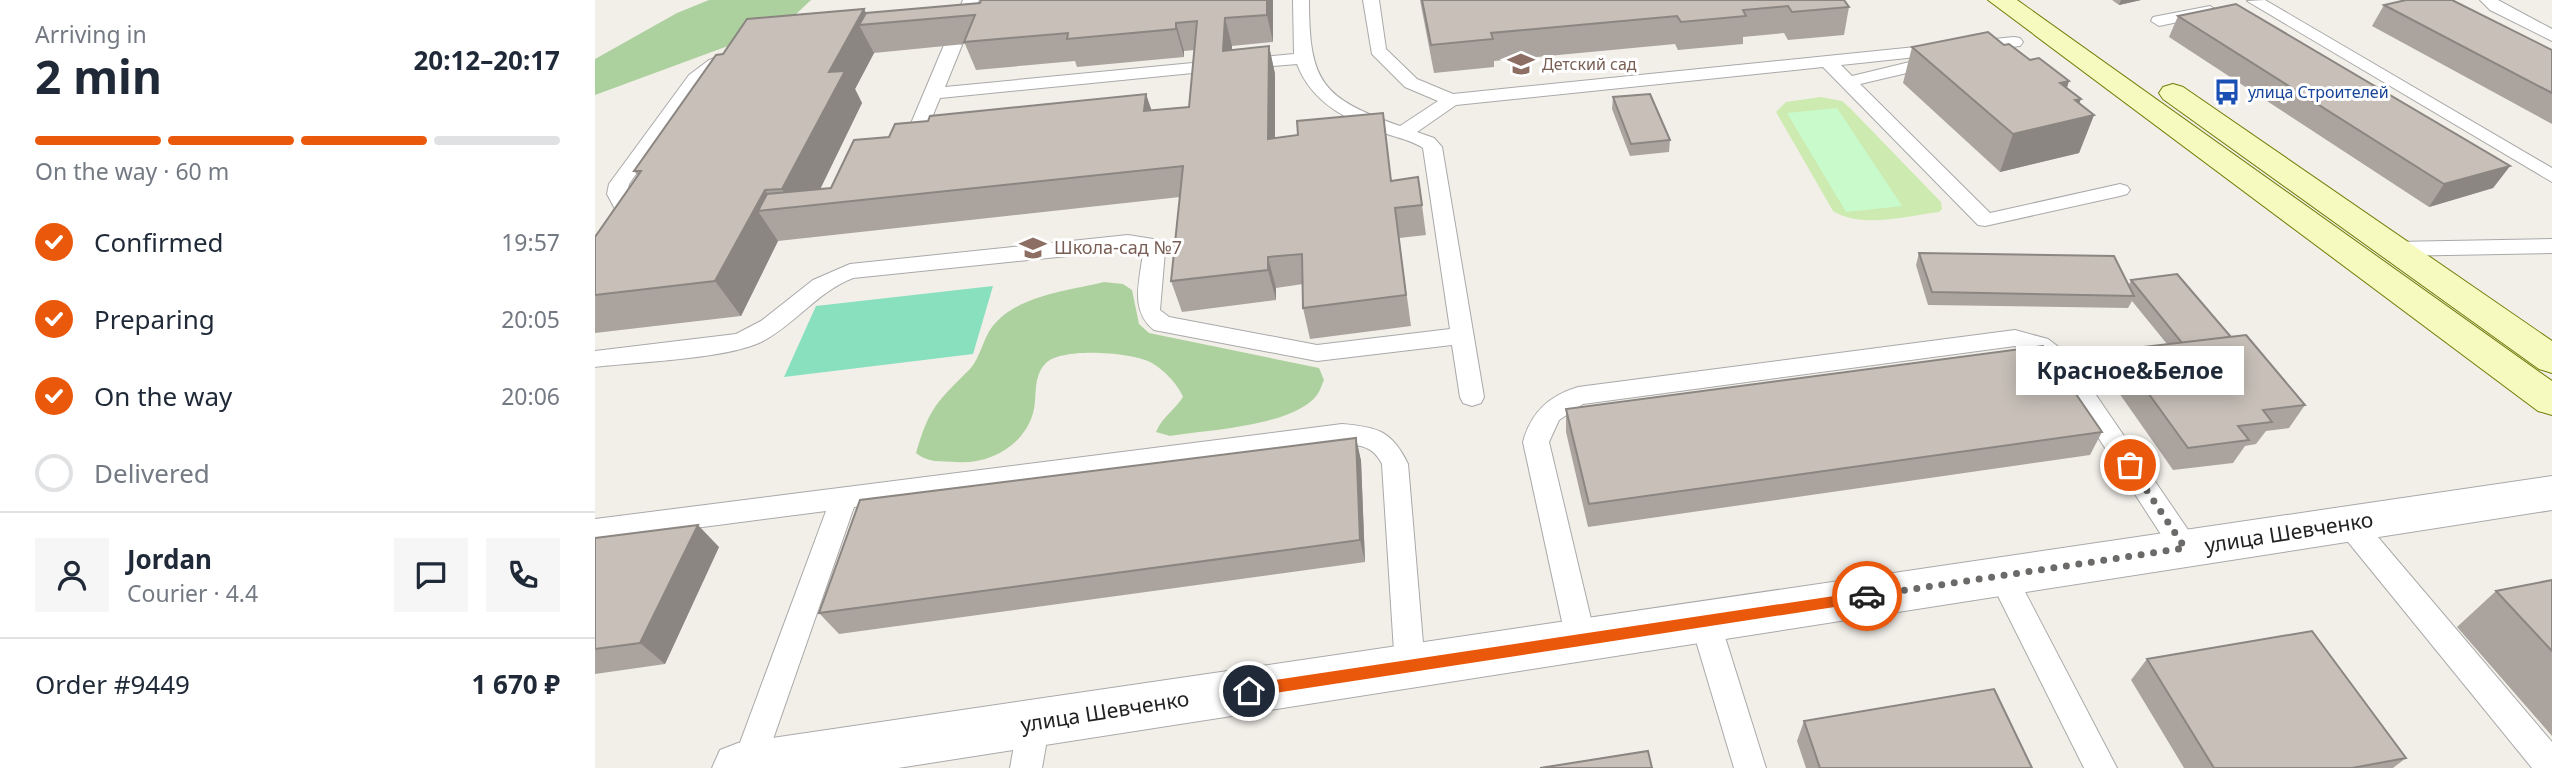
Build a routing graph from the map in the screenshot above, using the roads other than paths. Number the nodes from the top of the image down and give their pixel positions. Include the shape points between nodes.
1 (1301, 0) edge
2 (1371, 0) edge
3 (2001, 0) edge
4 (2040, 0) edge
5 (2488, 0) edge
6 (2248, 3) edge
7 (967, 6) edge
8 (929, 17) edge
9 (2159, 21) dead end
10 (2048, 35) junction
11 (2552, 36) edge
12 (2014, 42) junction
13 (751, 49) edge
14 (1303, 58) junction
15 (1827, 61) junction
16 (1231, 64) edge
17 (1203, 67) edge
18 (1847, 82) junction
19 (934, 93) junction
20 (1451, 100) junction
21 (1403, 133) junction
22 (914, 139) edge
23 (2552, 176) edge
24 (2120, 190) dead end
25 (2552, 246) edge
26 (2393, 249) junction
27 (595, 258) edge
28 (1462, 336) junction
29 (595, 359) edge
30 (2552, 360) edge
31 (1472, 397) dead end
32 (2552, 401) edge
33 (2552, 492) edge
34 (844, 498) junction
35 (2350, 524) junction
36 (595, 530) edge
37 (2185, 548) junction
38 (2001, 576) junction
39 (1705, 621) junction
40 (1581, 640) junction
41 (1410, 667) junction
42 (1034, 723) junction
43 (743, 767) edge
44 (2552, 767) edge
45 (1027, 768) edge
46 (1750, 768) edge
47 (2101, 768) edge

1 - 14 lane
2 - 20 lane via 1378,50 1411,83
3 - 10 main road
4 - 26 main road
5 - 11 lane
6 - 9 lane
6 - 23 lane
7 - 8 lane
7 - 19 lane
10 - 12 lane
10 - 32 main road
12 - 15 lane
12 - 18 lane
13 - 27 lane via 715,64 695,79 619,184 617,194 625,209 621,222
14 - 16 lane
14 - 21 lane via 1312,80 1335,102
15 - 18 lane
15 - 20 lane
17 - 19 lane
18 - 24 lane via 1985,220
19 - 22 lane
20 - 21 lane
21 - 28 lane via 1432,147
25 - 26 lane
26 - 30 main road
28 - 29 lane via 1317,353 1163,324 1149,310 1154,251 1149,245 1128,242 850,271 821,283 755,337
28 - 31 lane
33 - 35 street, улица Шевченко
34 - 36 lane
34 - 41 lane via 1342,434 1369,436 1387,446 1395,464
34 - 43 lane
35 - 37 street, улица Шевченко
35 - 44 lane
37 - 38 street, улица Шевченко
37 - 40 lane via 2060,360 2033,340 2015,338 1578,396 1555,407 1540,424 1536,442
38 - 39 street, улица Шевченко
38 - 47 lane
39 - 40 street, улица Шевченко
39 - 46 lane
40 - 41 street, улица Шевченко
41 - 42 street, улица Шевченко
42 - 43 street, улица Шевченко
42 - 45 lane

